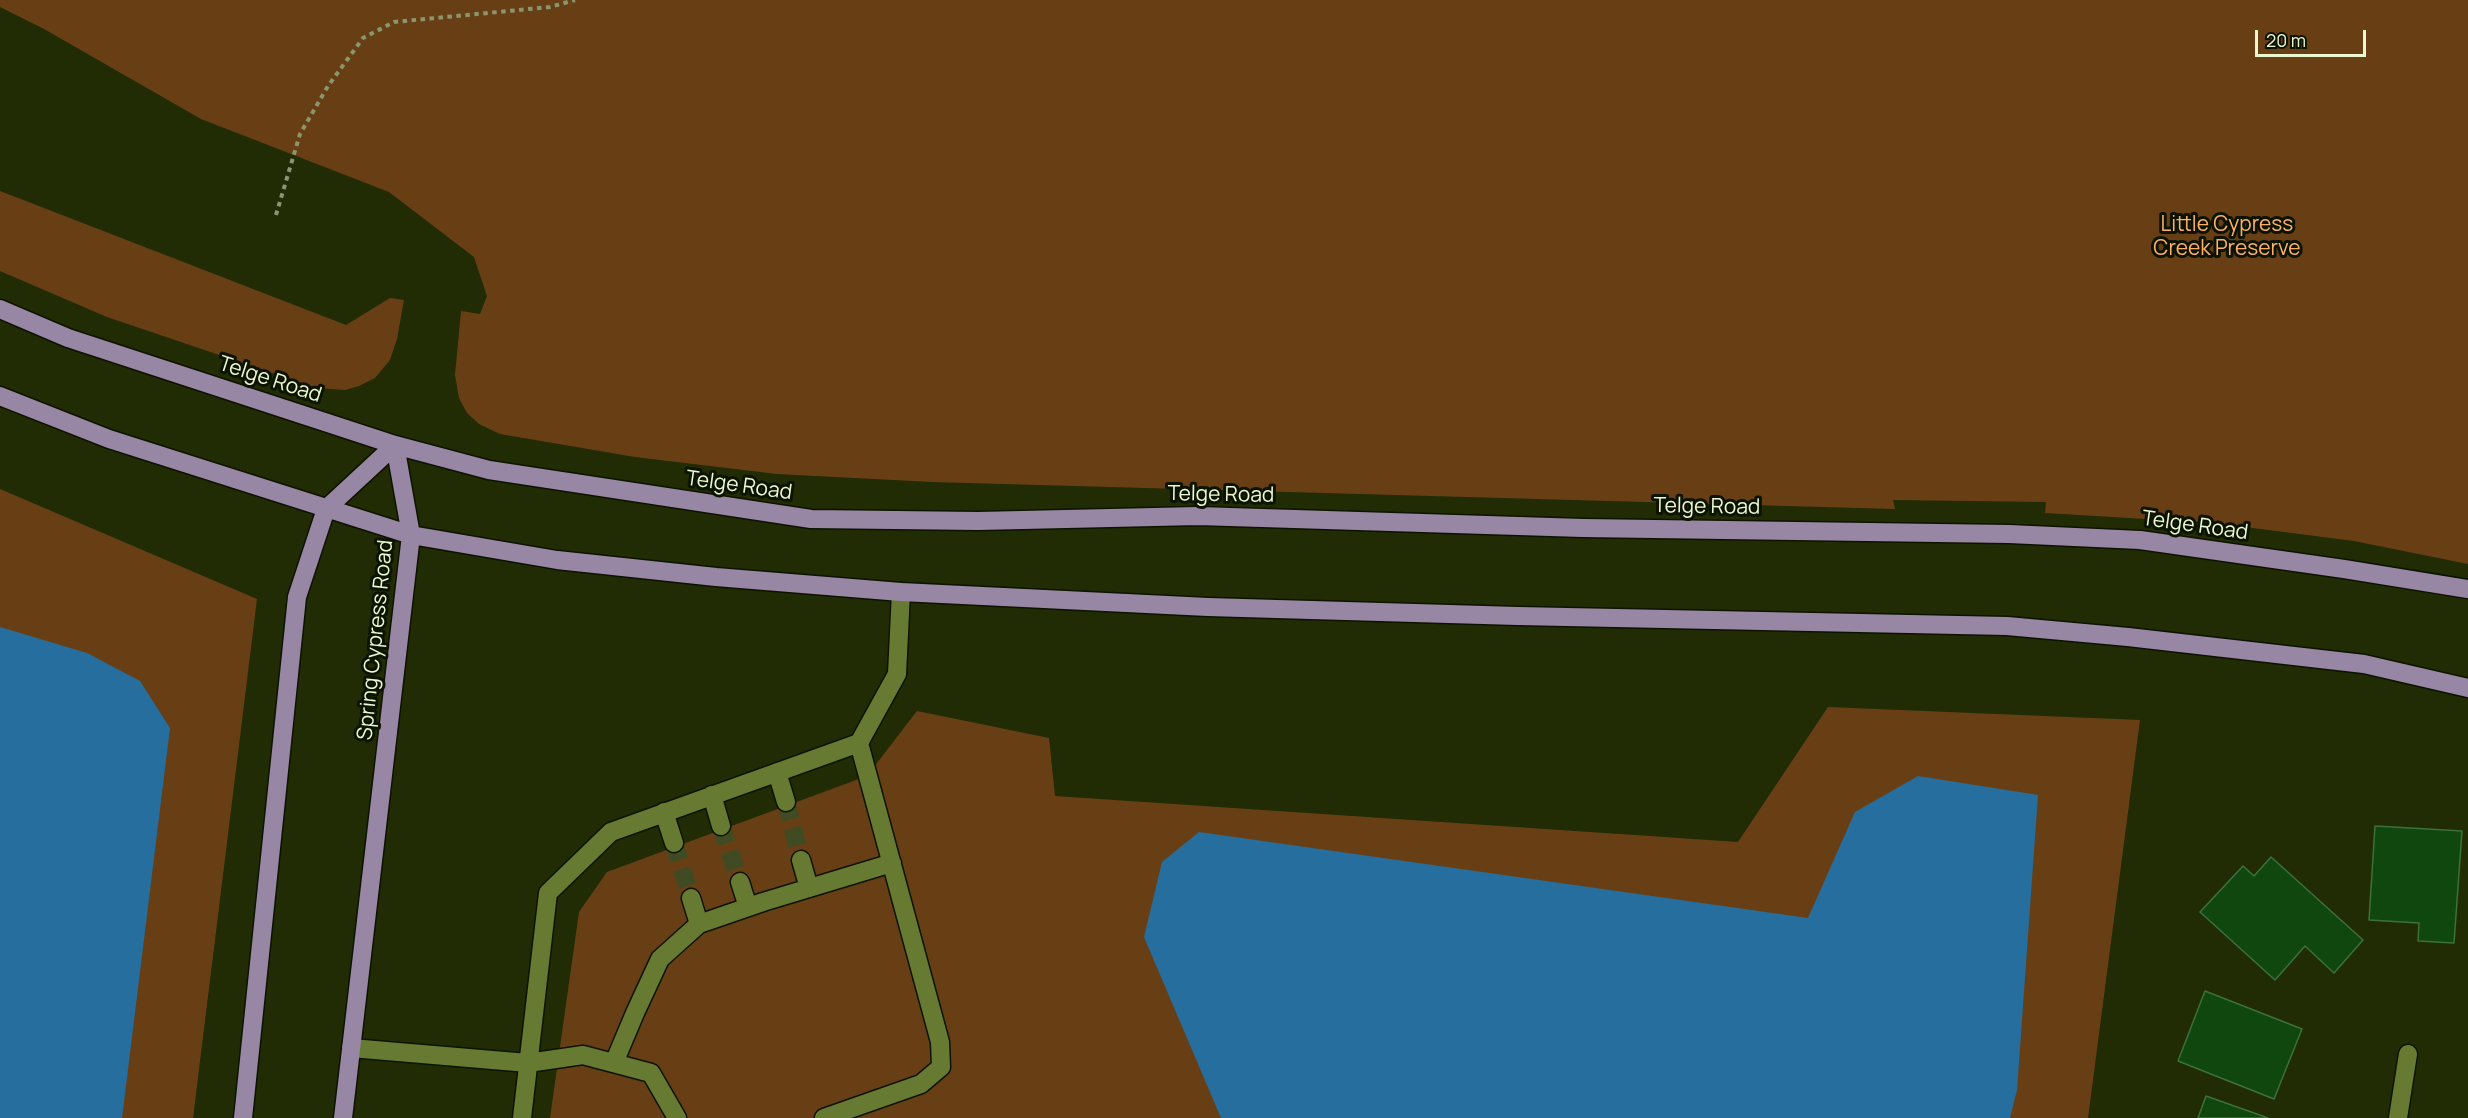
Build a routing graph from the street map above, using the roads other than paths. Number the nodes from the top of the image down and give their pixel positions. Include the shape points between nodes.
1 (0, 309) edge
2 (0, 396) edge
3 (395, 444) junction
4 (326, 509) junction
5 (411, 535) junction
6 (2468, 589) edge
7 (901, 592) junction
8 (2468, 687) edge
9 (859, 743) junction
10 (777, 772) junction
11 (712, 795) junction
12 (786, 802) tunnel mouth
13 (664, 812) junction
14 (722, 826) tunnel mouth
15 (674, 843) tunnel mouth
16 (801, 860) tunnel mouth
17 (892, 863) junction
18 (740, 882) tunnel mouth
19 (809, 888) junction
20 (691, 898) tunnel mouth
21 (748, 907) junction
22 (699, 924) junction
23 (351, 1048) junction
24 (2408, 1054) dead end
25 (528, 1063) junction
26 (614, 1063) junction
27 (243, 1118) edge
28 (343, 1118) edge
29 (522, 1118) edge
30 (677, 1118) edge
31 (824, 1118) edge
32 (2398, 1118) edge

1 - 3 main road, Telge Road via 68,338
2 - 4 main road via 109,439
3 - 4 main road
3 - 5 main road, Spring Cypress Road
3 - 6 main road, Telge Road via 489,470 811,519 1198,516 1583,528 2009,534 2140,540
4 - 5 main road
4 - 27 main road via 297,597
5 - 7 main road via 557,560
5 - 23 main road, Spring Cypress Road
7 - 8 main road via 1232,608 2007,626 2364,664
7 - 9 street via 897,674
9 - 10 street
9 - 17 street
10 - 11 street
10 - 12 street
11 - 13 street
11 - 14 street
13 - 15 street
13 - 25 street via 611,832 548,893
16 - 19 street
17 - 19 street
17 - 31 street via 940,1042 941,1067 921,1084
18 - 21 street
19 - 21 street
20 - 22 street
21 - 22 street
22 - 26 street via 660,959
23 - 25 street
23 - 28 main road, Spring Cypress Road
24 - 32 street
25 - 26 street via 583,1055
25 - 29 street
26 - 30 street via 651,1073

